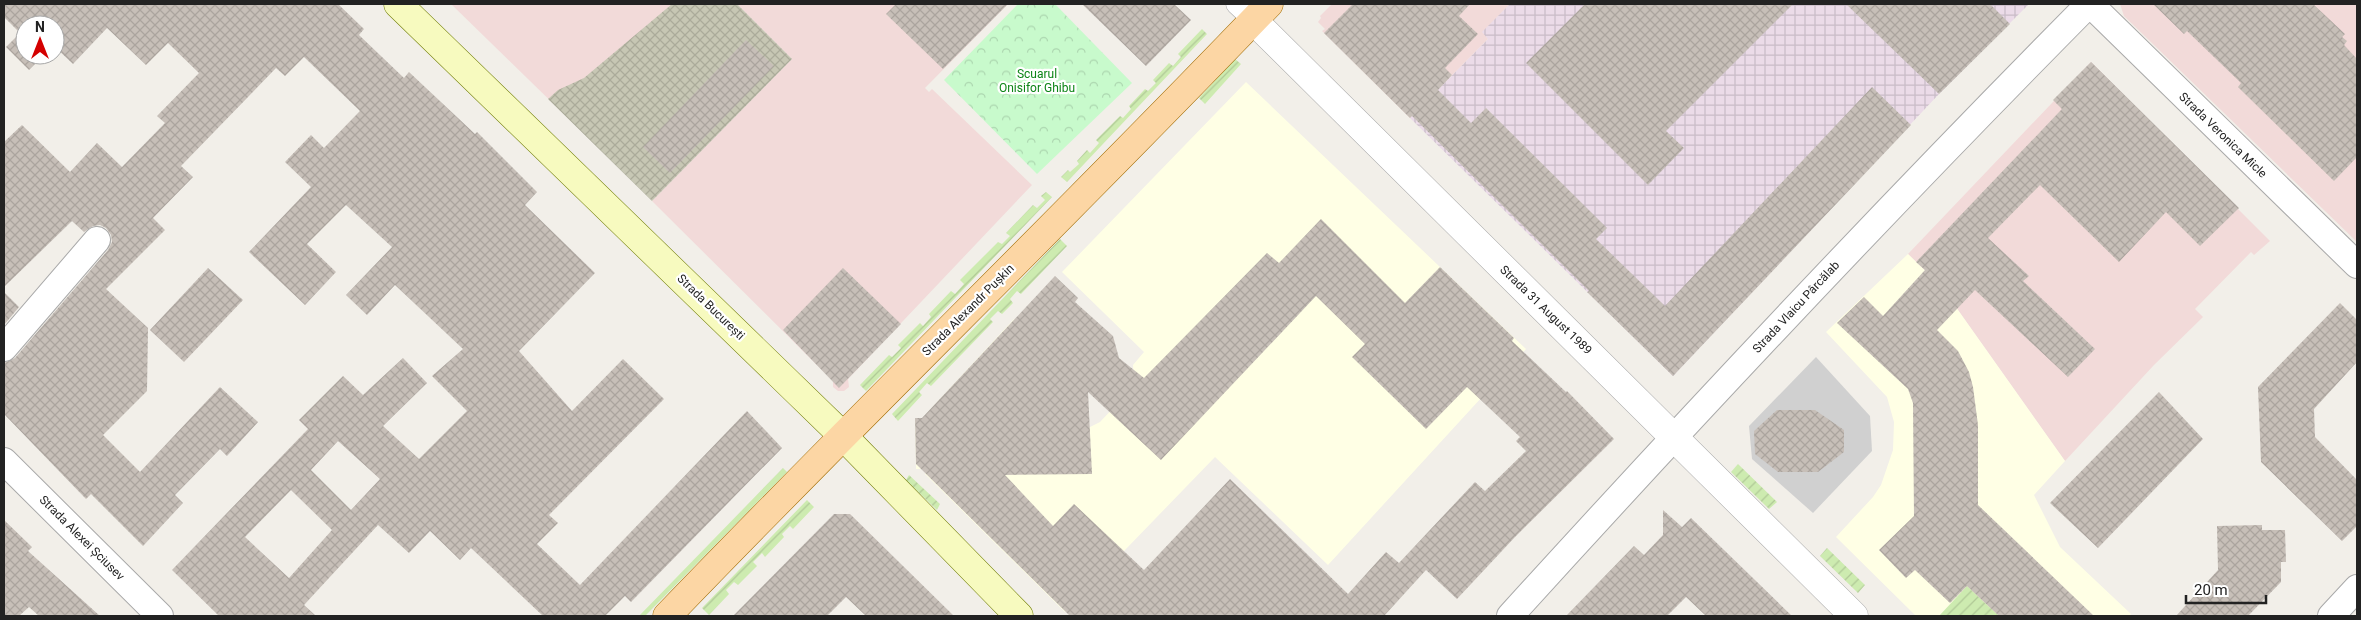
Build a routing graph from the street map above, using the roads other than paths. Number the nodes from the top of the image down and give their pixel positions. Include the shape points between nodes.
1 (398, 4) edge
2 (2089, 4) edge
3 (1253, 9) edge
4 (96, 240) dead end
5 (2357, 265) edge
6 (4, 348) edge
7 (1674, 435) junction
8 (843, 436) junction
9 (4, 461) edge
10 (2357, 588) edge
11 (160, 616) edge
12 (667, 616) edge
13 (1019, 616) edge
14 (1510, 616) edge
15 (1854, 616) edge
16 (2331, 616) edge

1 - 8 main road, Strada București
2 - 5 street, Strada Veronica Micle
2 - 7 street, Strada Vlaicu Pârcălab
3 - 7 street, Strada 31 August 1989 via 1389,156
3 - 8 main road, Strada Alexandr Pușkin
4 - 6 street
7 - 14 street, Strada Vlaicu Pârcălab
7 - 15 street, Strada 31 August 1989
8 - 12 main road, Strada Alexandr Pușkin
8 - 13 main road, Strada București
9 - 11 street, Strada Alexei Șciusev
10 - 16 street

